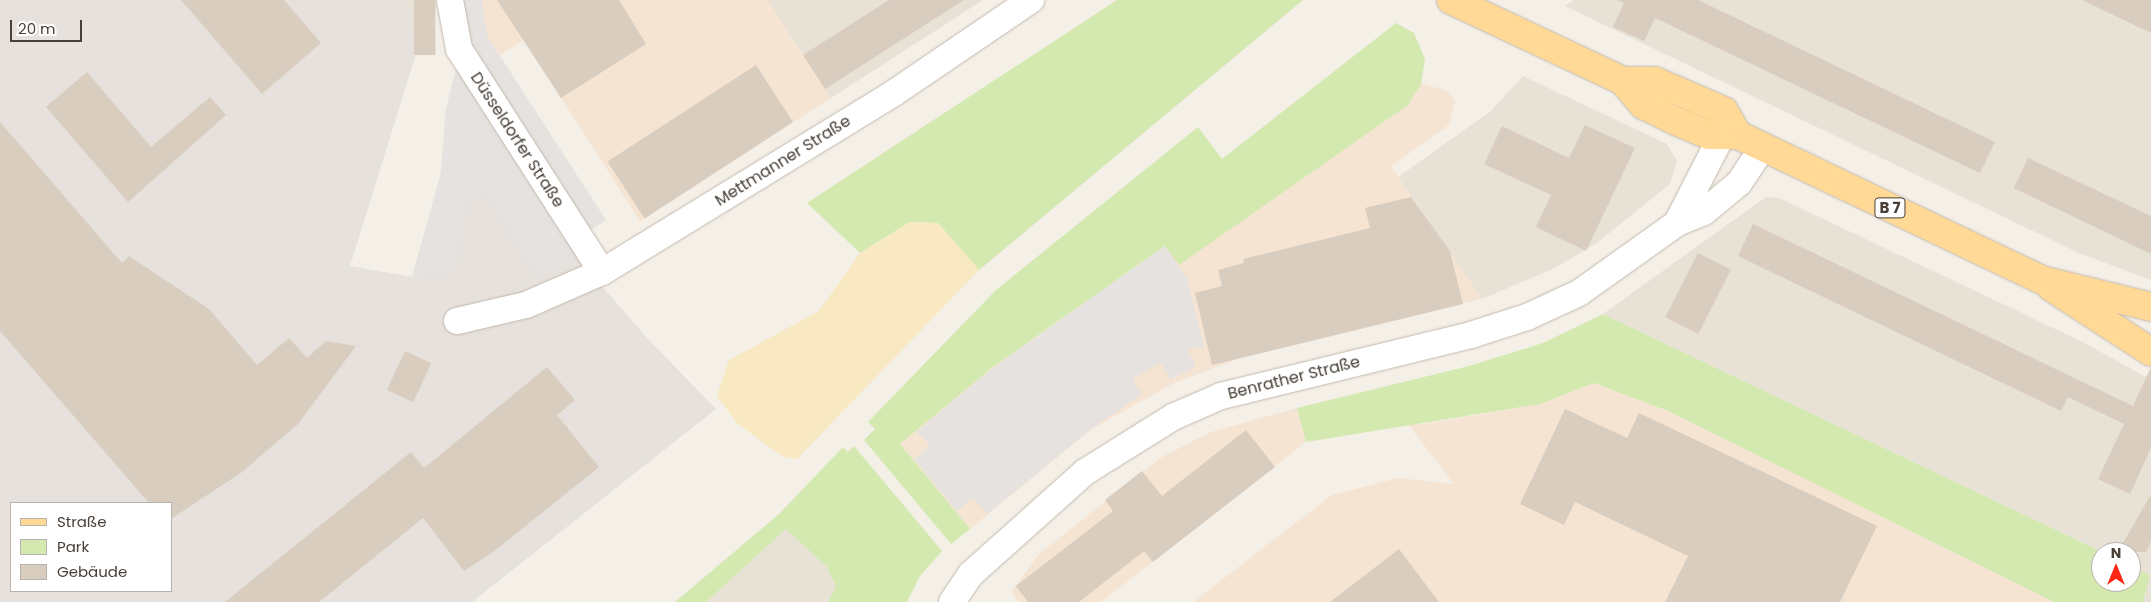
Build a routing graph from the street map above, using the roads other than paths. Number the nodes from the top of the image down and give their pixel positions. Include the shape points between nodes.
1 (450, 0) edge
2 (1031, 0) edge
3 (1451, 0) edge
4 (1730, 135) junction
5 (1763, 147) junction
6 (1677, 223) junction
7 (602, 272) junction
8 (2042, 280) junction
9 (2151, 307) edge
10 (457, 321) dead end
11 (2151, 352) edge
12 (952, 602) edge

1 - 7 street, Düsseldorfer Straße via 459,49
2 - 7 street, Mettmanner Straße via 894,93
3 - 4 main road via 1623,81 1655,81 1724,111
4 - 5 main road, B 7
4 - 6 street, Benrather Straße
5 - 6 street, Benrather Straße via 1739,183 1704,212
5 - 8 main road, B 7
6 - 12 street, Benrather Straße via 1579,293 1527,317 1471,335 1221,396 1173,417 1085,472 971,574
7 - 10 street, Mettmanner Straße via 526,306
8 - 9 main road, B 7
8 - 11 main road, B 7 via 2083,312

